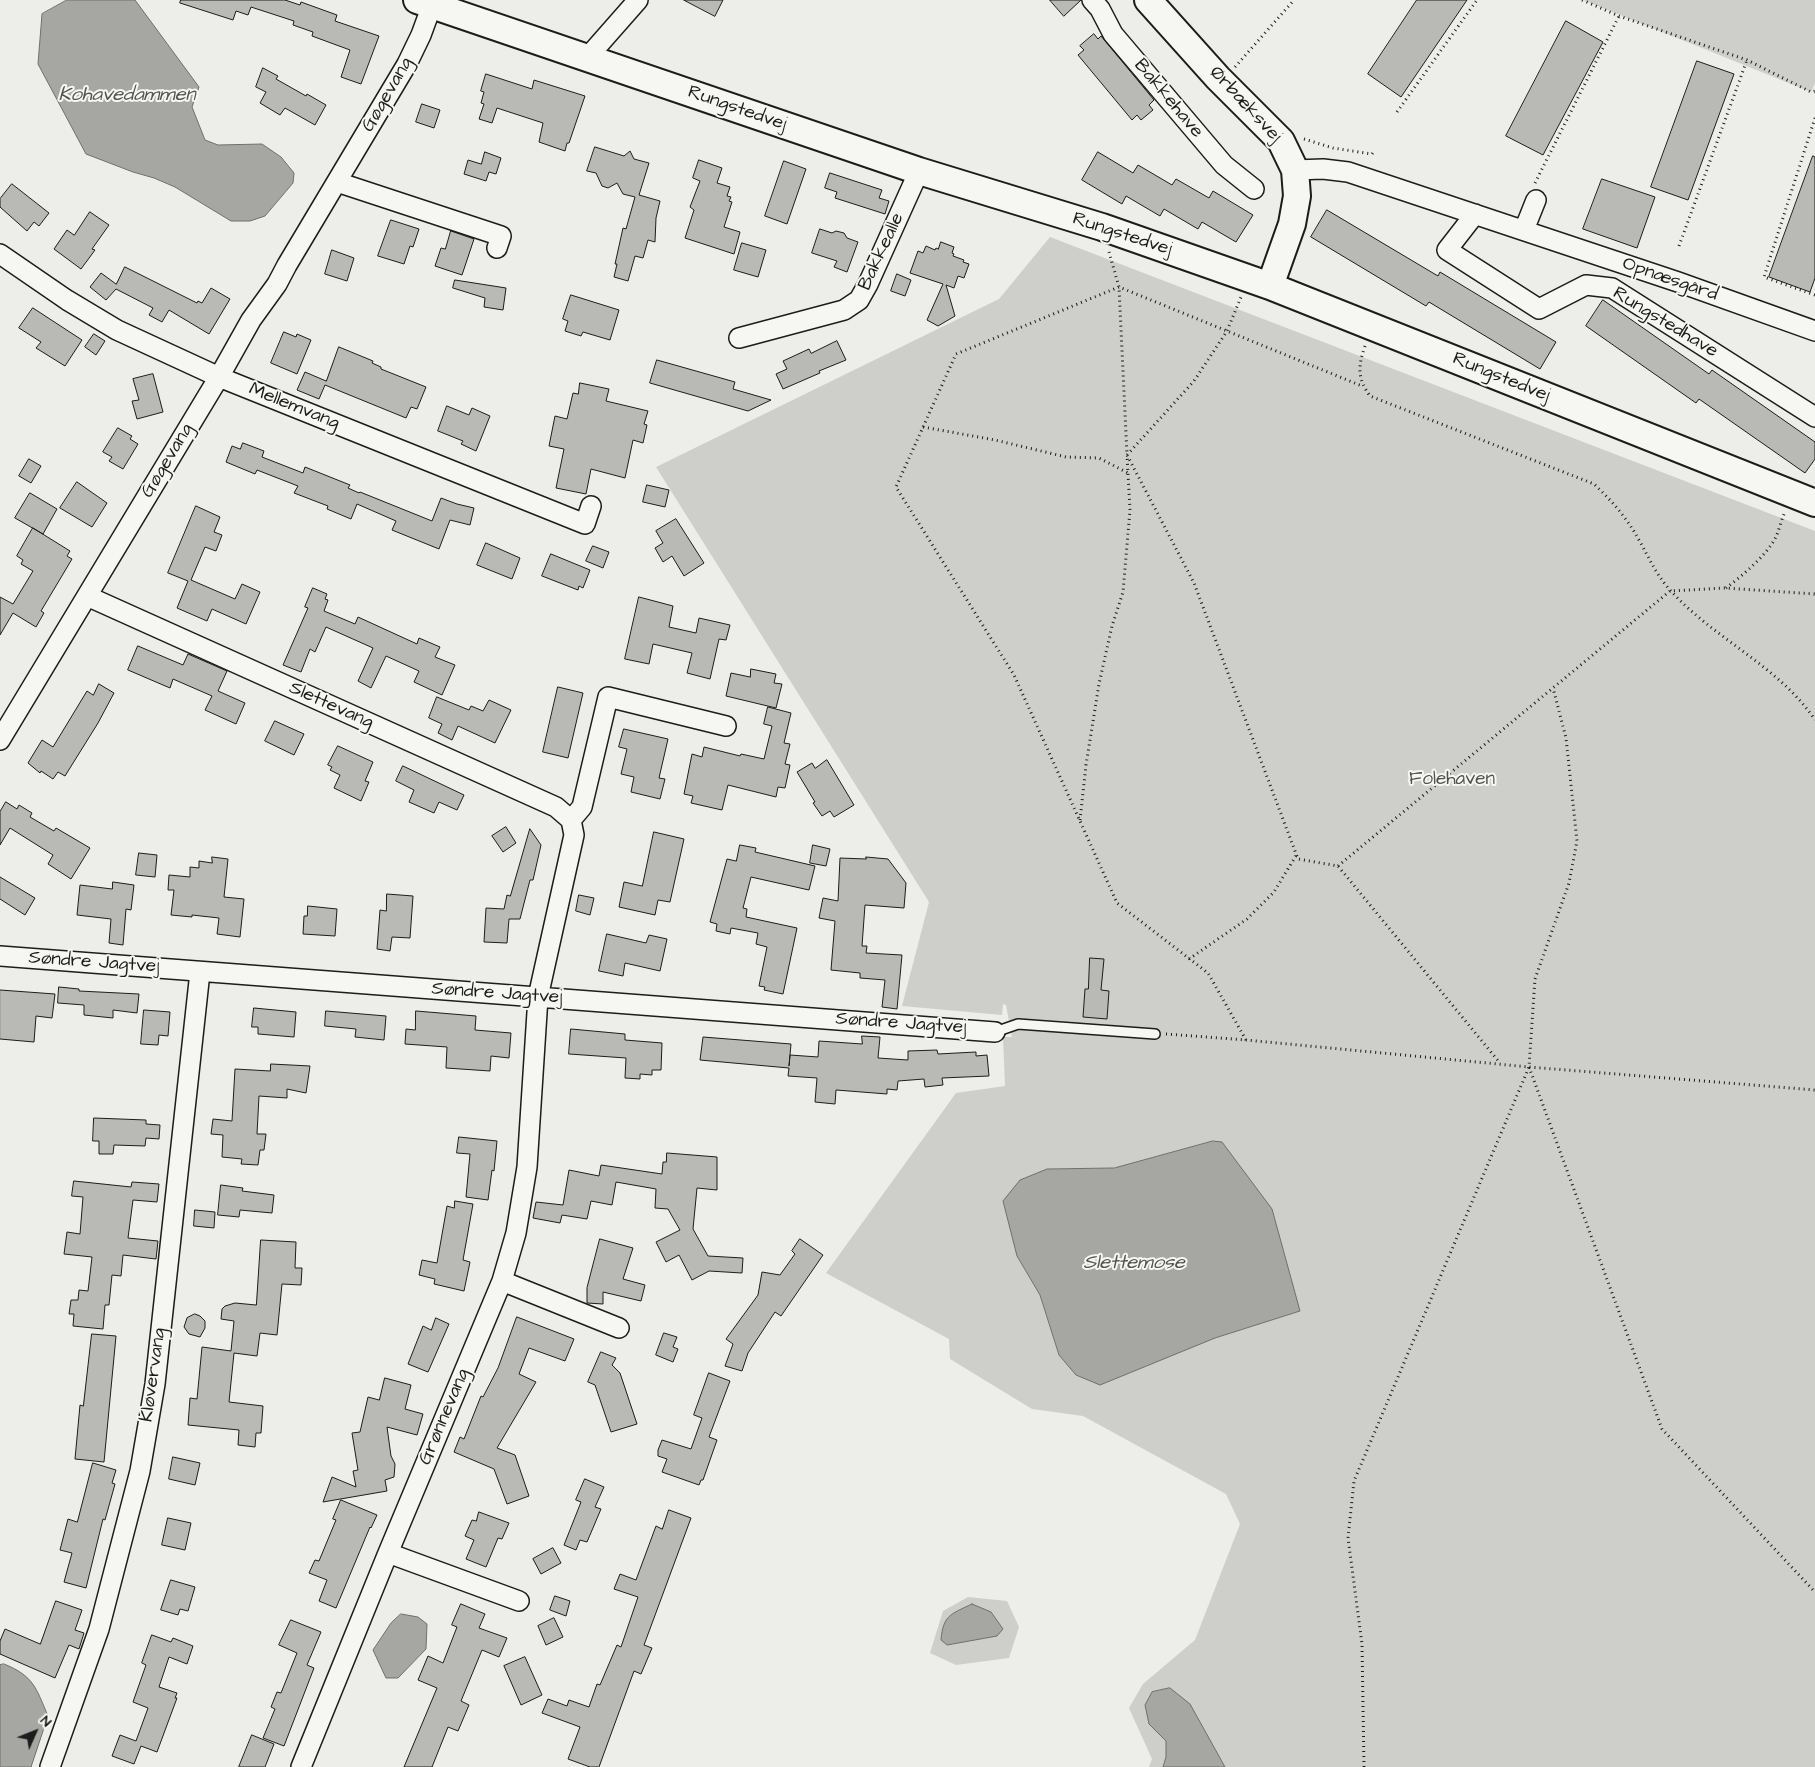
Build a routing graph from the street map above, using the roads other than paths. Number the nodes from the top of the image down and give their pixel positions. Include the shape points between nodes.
1 (638, 0) edge
2 (1092, 0) edge
3 (1148, 0) edge
4 (428, 2) edge
5 (587, 58) junction
6 (1295, 170) junction
7 (920, 171) junction
8 (337, 182) junction
9 (1254, 189) dead end
10 (1534, 195) road end
11 (1475, 214) junction
12 (1524, 230) junction
13 (497, 248) dead end
14 (0, 254) edge
15 (1260, 282) junction
16 (1815, 331) edge
17 (739, 338) dead end
18 (219, 377) junction
19 (1815, 417) edge
20 (1815, 503) edge
21 (591, 506) dead end
22 (87, 596) junction
23 (726, 726) dead end
24 (0, 740) edge
25 (571, 820) junction
26 (0, 956) edge
27 (200, 972) junction
28 (538, 997) junction
29 (995, 1032) joint
30 (1155, 1034) road end
31 (502, 1280) junction
32 (619, 1328) dead end
33 (388, 1553) junction
34 (519, 1601) dead end
35 (50, 1767) edge
36 (301, 1767) edge

1 - 5 street
2 - 9 street, Bakkehave via 1113,34 1224,166
3 - 6 main road, Ørbæksvej via 1218,78 1281,141
4 - 5 main road, Rungstedvej
4 - 8 street, Gøgevang via 421,35
5 - 7 main road, Rungstedvej
6 - 11 street, Opnæsgård via 1348,172
6 - 15 main road, Ørbæksvej via 1297,196 1292,224
7 - 15 main road, Rungstedvej via 1102,227
7 - 17 street, Bakkealle via 858,300 844,310
8 - 13 street via 501,236
8 - 18 street, Gøgevang
10 - 12 street
11 - 12 street, Opnæsgård
11 - 19 street, Rungstedhave via 1447,250 1539,309 1586,285 1612,288
12 - 16 street, Opnæsgård
14 - 18 street, Mellemvang via 66,300 117,330
15 - 20 main road, Rungstedvej
18 - 21 street, Mellemvang via 585,524
18 - 22 street, Gøgevang
22 - 24 street, Gøgevang
22 - 25 street, Slettevang via 556,807
23 - 25 street via 608,697 582,807
25 - 28 street via 574,835
26 - 27 street, Søndre Jagtvej
27 - 28 street, Søndre Jagtvej
27 - 35 street, Kløvervang via 155,1384 140,1471 99,1629
28 - 29 street, Søndre Jagtvej
28 - 31 street, Grønnevang via 527,1167 516,1233
29 - 30 lane via 1018,1024
31 - 32 street
31 - 33 street, Grønnevang
33 - 34 street
33 - 36 street, Grønnevang

